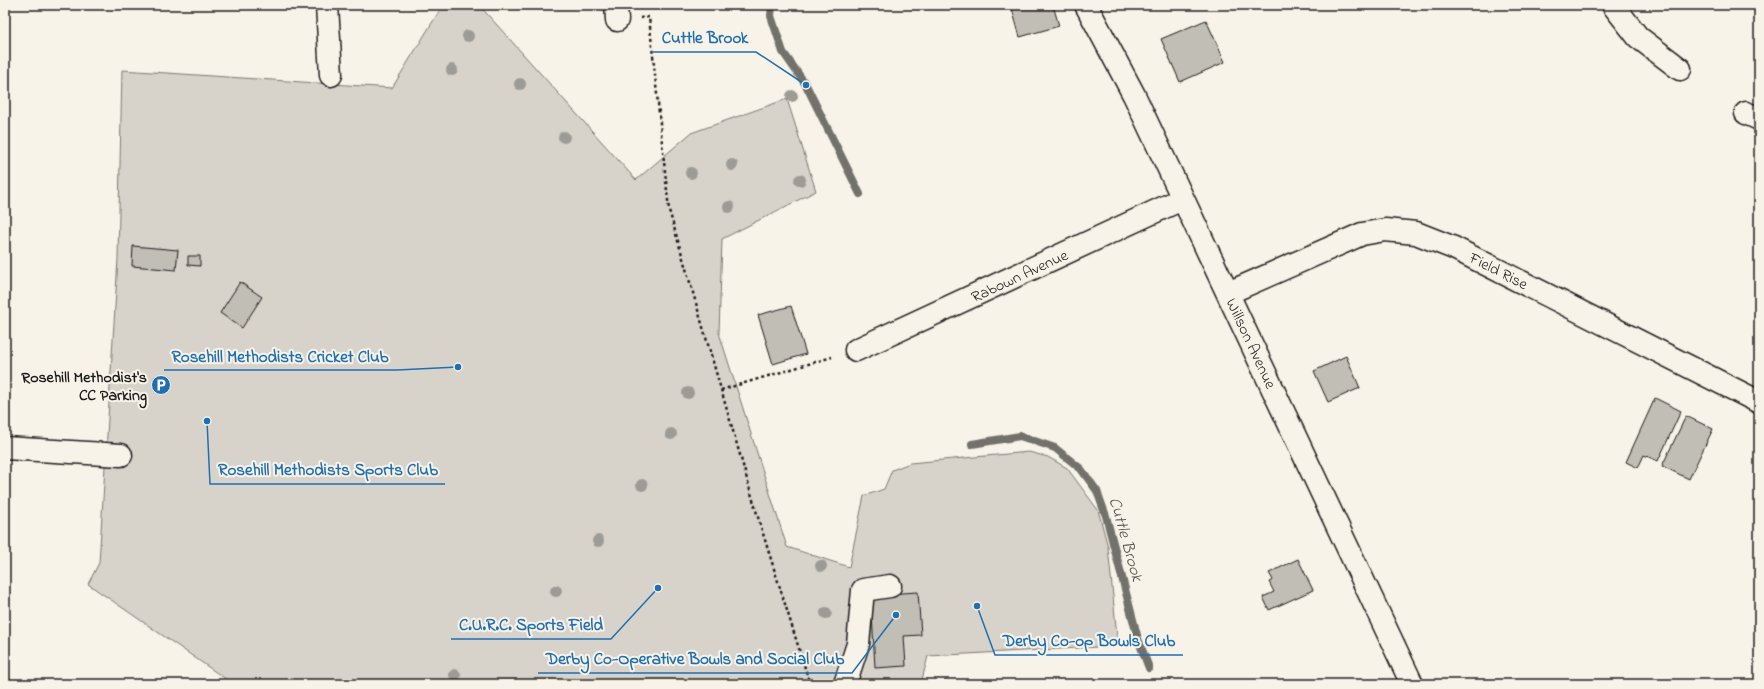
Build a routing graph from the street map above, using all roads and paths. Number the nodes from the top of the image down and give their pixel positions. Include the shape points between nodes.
1 (327, 5) edge
2 (1086, 5) edge
3 (1613, 5) edge
4 (616, 13) edge
5 (1680, 69) dead end
6 (331, 75) dead end
7 (1182, 199) junction
8 (1228, 294) junction
9 (856, 350) joint
10 (721, 390) junction
11 (1759, 402) edge
12 (5, 448) edge
13 (121, 455) dead end
14 (890, 586) dead end
15 (810, 684) edge
16 (845, 684) edge
17 (1412, 684) edge

1 - 6 street
2 - 7 street, Willson Avenue via 1134,95
3 - 5 street via 1638,37
4 - 10 path via 649,18 669,210
7 - 8 street, Willson Avenue
7 - 9 street, Rabown Avenue
8 - 11 street, Field Rise via 1362,234 1386,230 1416,233 1454,248
8 - 17 street, Willson Avenue
9 - 10 path
10 - 15 path
12 - 13 street
14 - 16 street via 863,590 858,644

